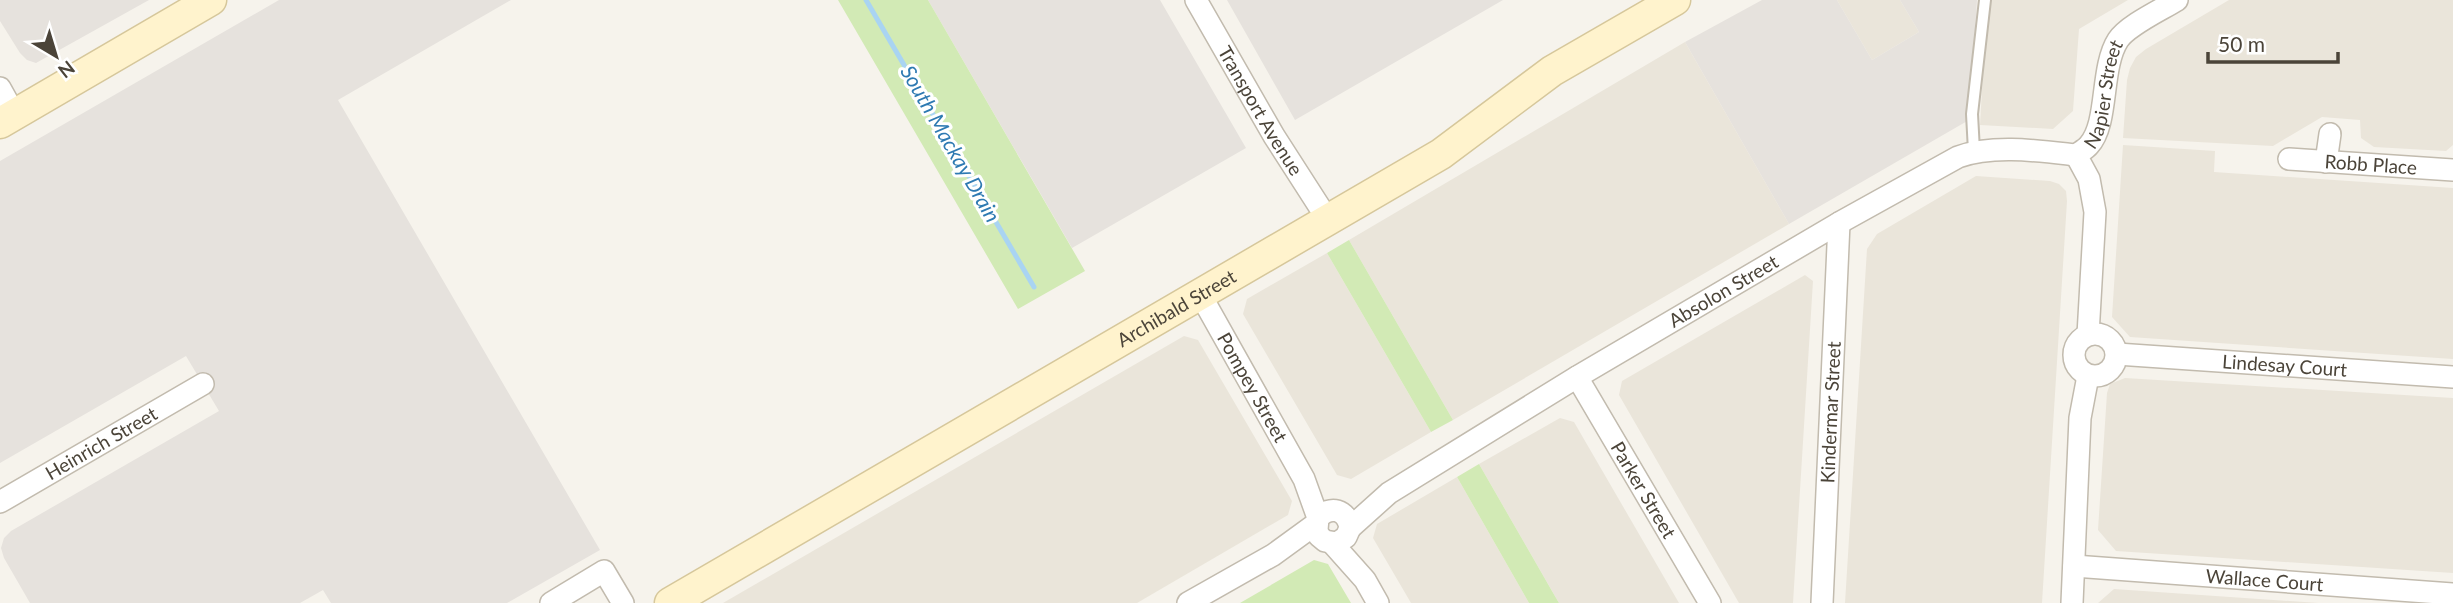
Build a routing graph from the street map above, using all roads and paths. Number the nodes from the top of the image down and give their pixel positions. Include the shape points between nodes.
1 (211, 0) edge
2 (1196, 0) edge
3 (1985, 0) edge
4 (2177, 0) edge
5 (1659, 4) edge
6 (0, 88) edge
7 (8, 119) edge
8 (2330, 134) dead end
9 (1974, 151) junction
10 (2076, 155) junction
11 (2289, 159) dead end
12 (2326, 162) junction
13 (2453, 170) edge
14 (1328, 220) junction
15 (1839, 223) junction
16 (1200, 294) junction
17 (2088, 335) junction
18 (2117, 354) junction
19 (2088, 376) junction
20 (1577, 377) junction
21 (2453, 377) edge
22 (203, 384) dead end
23 (0, 502) edge
24 (1333, 526) junction
25 (2074, 566) junction
26 (2453, 594) edge
27 (551, 603) edge
28 (623, 603) edge
29 (670, 603) edge
30 (1188, 603) edge
31 (1378, 603) edge
32 (1710, 603) edge
33 (1822, 603) edge
34 (2072, 603) edge

1 - 7 street
2 - 14 street, Transport Avenue
3 - 9 lane via 1972,114
4 - 10 street, Napier Street via 2119,38 2109,60 2098,127 2090,144
5 - 14 street, Archibald Street via 1552,71 1441,154
6 - 7 street
8 - 12 street
9 - 10 street, Absolon Street via 1996,148
9 - 15 street, Absolon Street
10 - 17 street, Napier Street via 2090,179 2095,212
11 - 12 street, Robb Place
12 - 13 street, Robb Place
14 - 16 street, Archibald Street
15 - 20 street, Absolon Street
15 - 33 street, Kindermar Street
16 - 24 street, Pompey Street
16 - 29 street, Archibald Street
17 - 18 street via 2109,339
17 - 19 street via 2074,354 2080,370
18 - 19 street via 2111,370
18 - 21 street, Lindesay Court
19 - 25 street via 2080,418
20 - 24 street, Absolon Street
20 - 32 street, Parker Street
22 - 23 street, Heinrich Street
24 - 30 street, Absolon Street
24 - 31 street, Pompey Street
25 - 26 street, Wallace Court
25 - 34 street
27 - 28 street via 604,571

